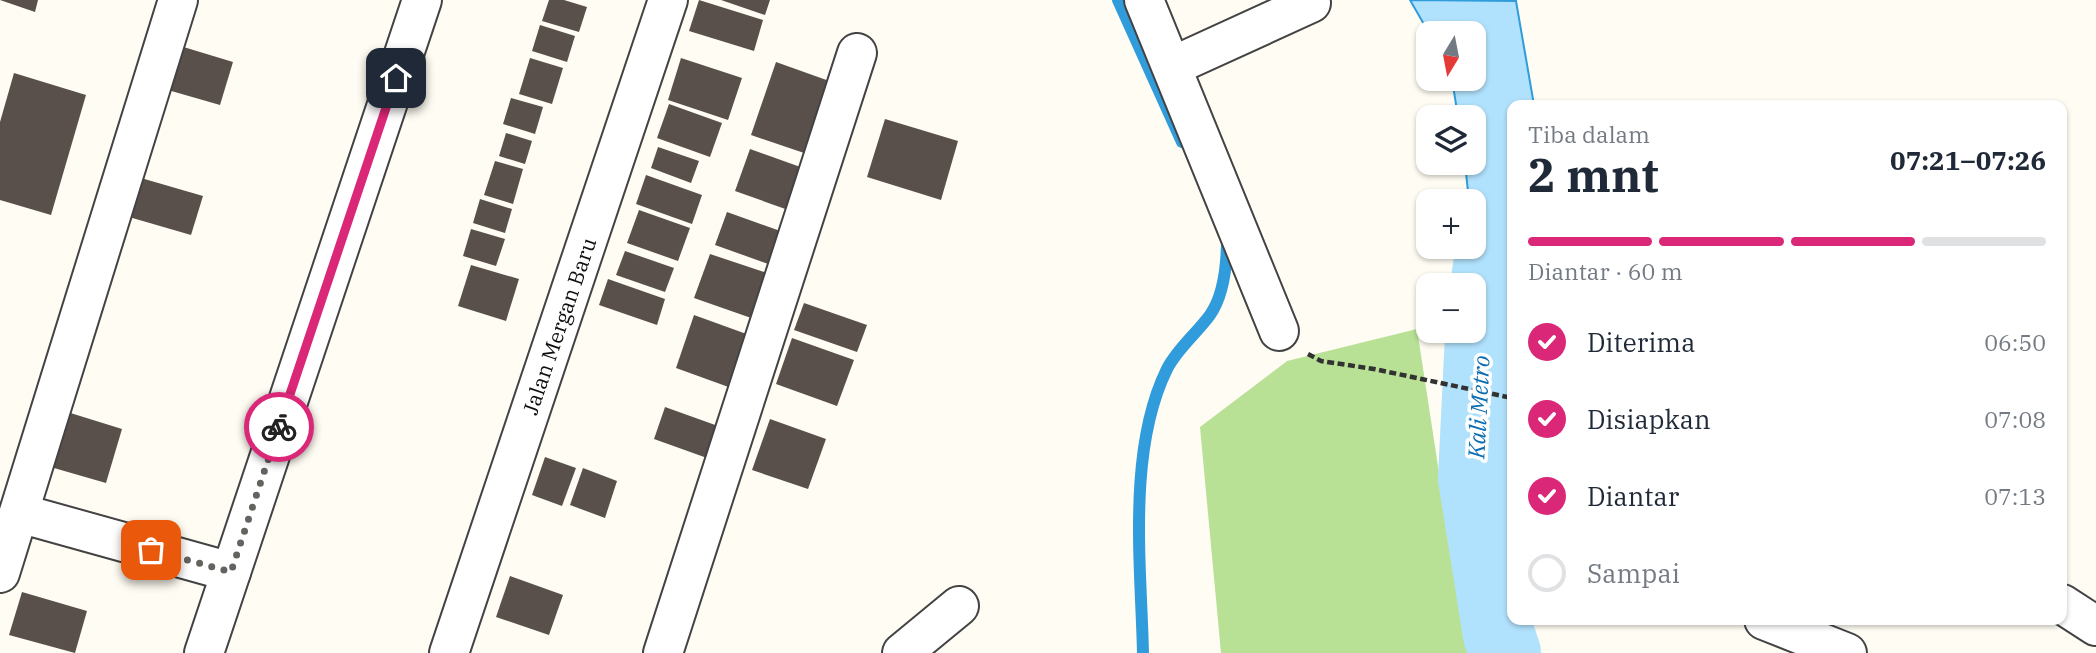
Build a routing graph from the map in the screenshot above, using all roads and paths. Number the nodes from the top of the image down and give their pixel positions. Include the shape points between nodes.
1 (178, 0) edge
2 (422, 0) edge
3 (668, 0) edge
4 (1144, 0) edge
5 (1311, 3) dead end
6 (857, 53) dead end
7 (1173, 66) junction
8 (1279, 331) joint
9 (1507, 397) edge
10 (15, 497) edge
11 (231, 572) junction
12 (0, 573) edge
13 (959, 606) dead end
14 (2067, 607) edge
15 (1779, 625) edge
16 (2096, 626) edge
17 (1812, 636) edge
18 (2096, 642) edge
19 (204, 653) edge
20 (449, 653) edge
21 (663, 653) edge
22 (902, 653) edge
23 (1847, 653) edge
24 (2079, 653) edge

1 - 10 street
2 - 11 street
3 - 20 street, Jalan Mergan Baru
4 - 7 street
5 - 7 street
6 - 21 street
7 - 8 street
8 - 9 path via 1285,342 1321,361
10 - 11 street
10 - 12 street
11 - 19 street
13 - 22 street
14 - 16 street
15 - 17 street
17 - 23 street
18 - 24 street

